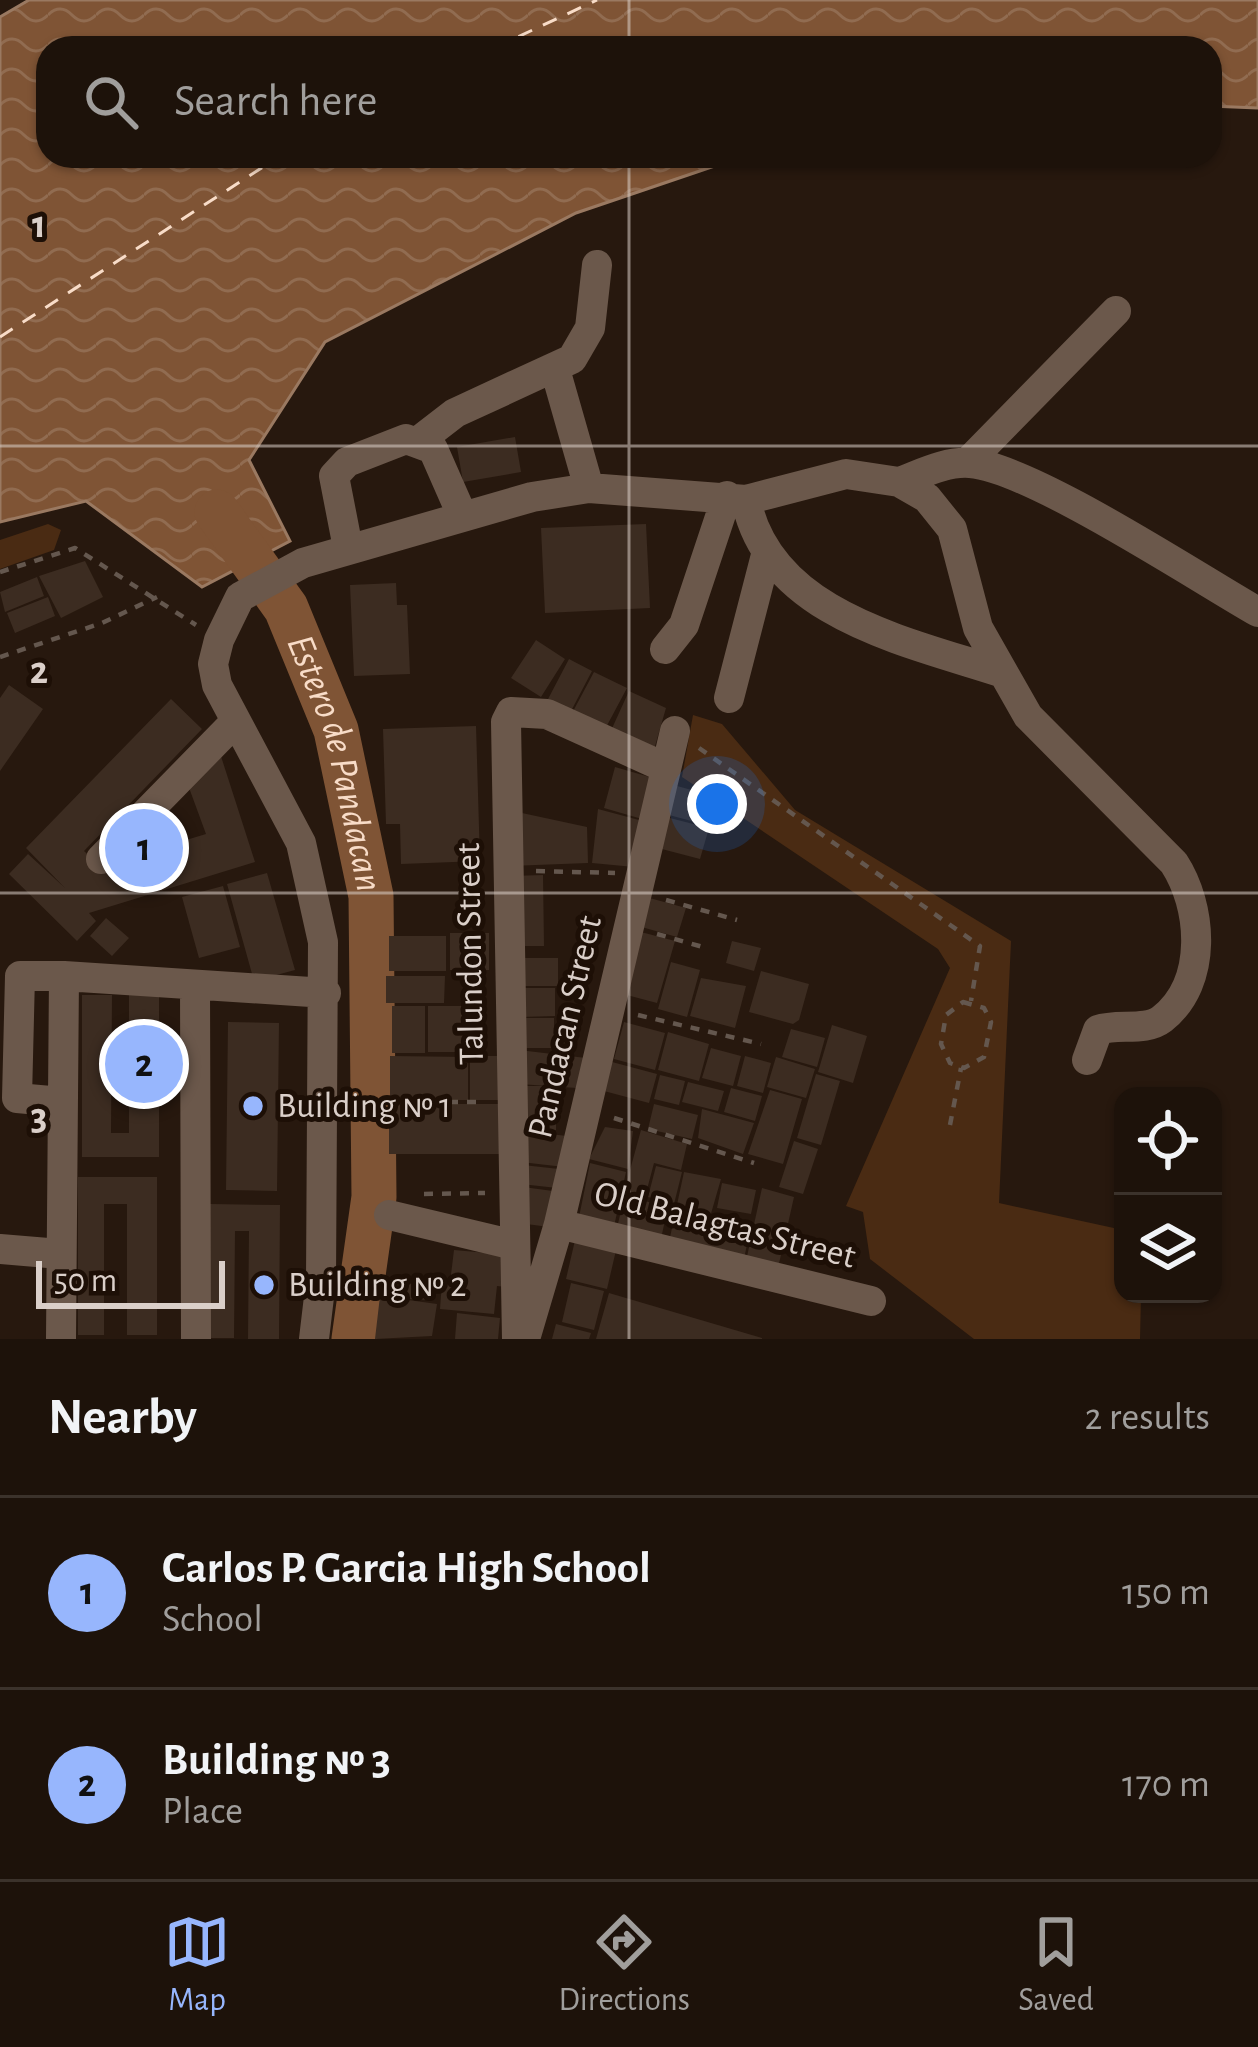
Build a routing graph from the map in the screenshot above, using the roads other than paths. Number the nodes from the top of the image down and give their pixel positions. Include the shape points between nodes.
1 (597, 266) dead end
2 (1116, 311) dead end
3 (555, 370) junction
4 (421, 440) junction
5 (968, 462) junction
6 (899, 482) junction
7 (590, 488) junction
8 (736, 498) junction
9 (462, 515) junction
10 (348, 548) junction
11 (766, 555) junction
12 (1258, 612) edge
13 (665, 649) dead end
14 (1000, 672) junction
15 (729, 698) dead end
16 (235, 722) junction
17 (675, 731) road end
18 (666, 768) junction
19 (101, 860) dead end
20 (64, 976) junction
21 (196, 985) junction
22 (326, 993) junction
23 (1087, 1060) dead end
24 (62, 1102) junction
25 (397, 1205) road end
26 (560, 1224) junction
27 (514, 1245) junction
28 (0, 1249) edge
29 (60, 1253) junction
30 (871, 1301) dead end
31 (61, 1339) edge
32 (196, 1339) edge
33 (314, 1339) edge
34 (521, 1339) edge

1 - 3 street via 584,344
2 - 5 street
3 - 4 street via 455,413
3 - 7 street
4 - 9 street via 441,461
4 - 10 street via 347,462 334,476
5 - 6 street
5 - 12 street via 1042,489
6 - 8 street via 847,474
6 - 14 street via 927,498 952,529 978,628
7 - 8 street
7 - 9 street
8 - 11 street
8 - 13 street via 684,625
9 - 10 street
10 - 16 street via 240,597 213,664
11 - 14 street via 807,594 867,629
11 - 15 street
14 - 23 street via 1028,716 1189,886 1198,935 1173,1006 1149,1025 1098,1030
16 - 19 street
16 - 22 street via 301,843 318,908
17 - 18 street, Pandacan Street
18 - 26 street, Pandacan Street
18 - 27 street, Talundon Street via 547,714 511,712 506,722
20 - 21 street
20 - 24 street
20 - 24 street via 20,976 17,1098
21 - 22 street
21 - 32 street
22 - 33 street
24 - 29 street
25 - 27 street
26 - 30 street, Old Balagtas Street
26 - 34 street, Pandacan Street
27 - 34 street, Talundon Street
28 - 29 street
29 - 31 street

